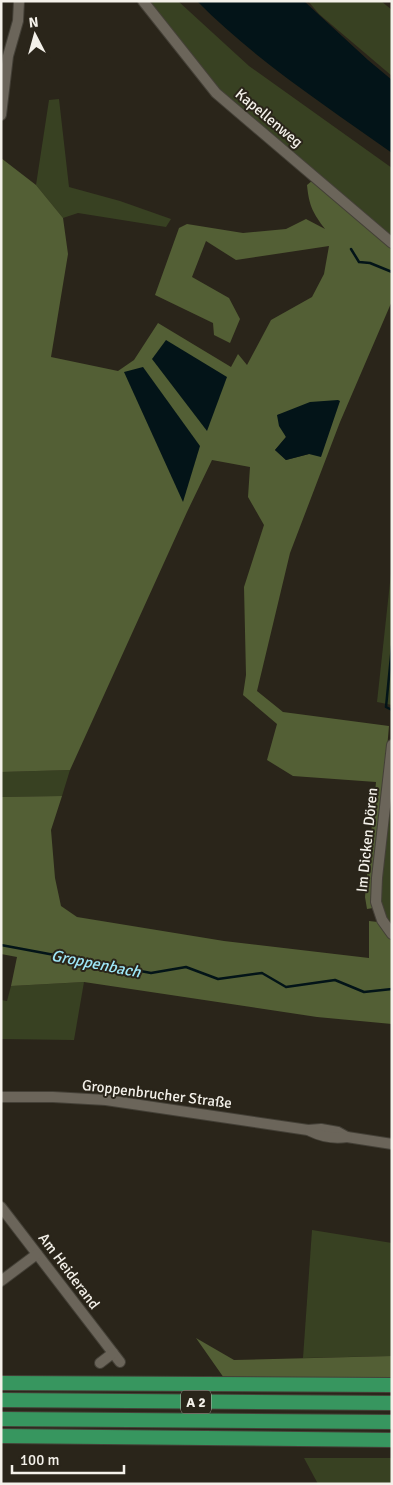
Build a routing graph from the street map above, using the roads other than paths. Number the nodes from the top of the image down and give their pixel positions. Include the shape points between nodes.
1 (19, 1) edge
2 (143, 1) edge
3 (1, 115) edge
4 (392, 243) edge
5 (392, 745) edge
6 (392, 934) edge
7 (1, 1096) edge
8 (392, 1144) edge
9 (1, 1207) edge
10 (37, 1254) junction
11 (1, 1281) edge
12 (113, 1353) junction
13 (100, 1362) dead end
14 (120, 1362) dead end
15 (1, 1384) edge
16 (392, 1385) edge
17 (1, 1400) edge
18 (392, 1403) edge
19 (1, 1418) edge
20 (392, 1422) edge
21 (1, 1436) edge
22 (392, 1440) edge

1 - 3 street
2 - 4 street, Kapellenweg via 216,93
5 - 6 street, Im Dicken Dören via 376,902 382,920
7 - 8 street, Groppenbrucher Straße via 106,1100 308,1130 337,1139 347,1137
9 - 10 street, Am Heiderand
10 - 11 street
10 - 12 street, Am Heiderand
12 - 13 street
12 - 14 street, Am Heiderand
15 - 16 highway
17 - 18 highway, A 2
19 - 20 highway, A 2
21 - 22 highway

